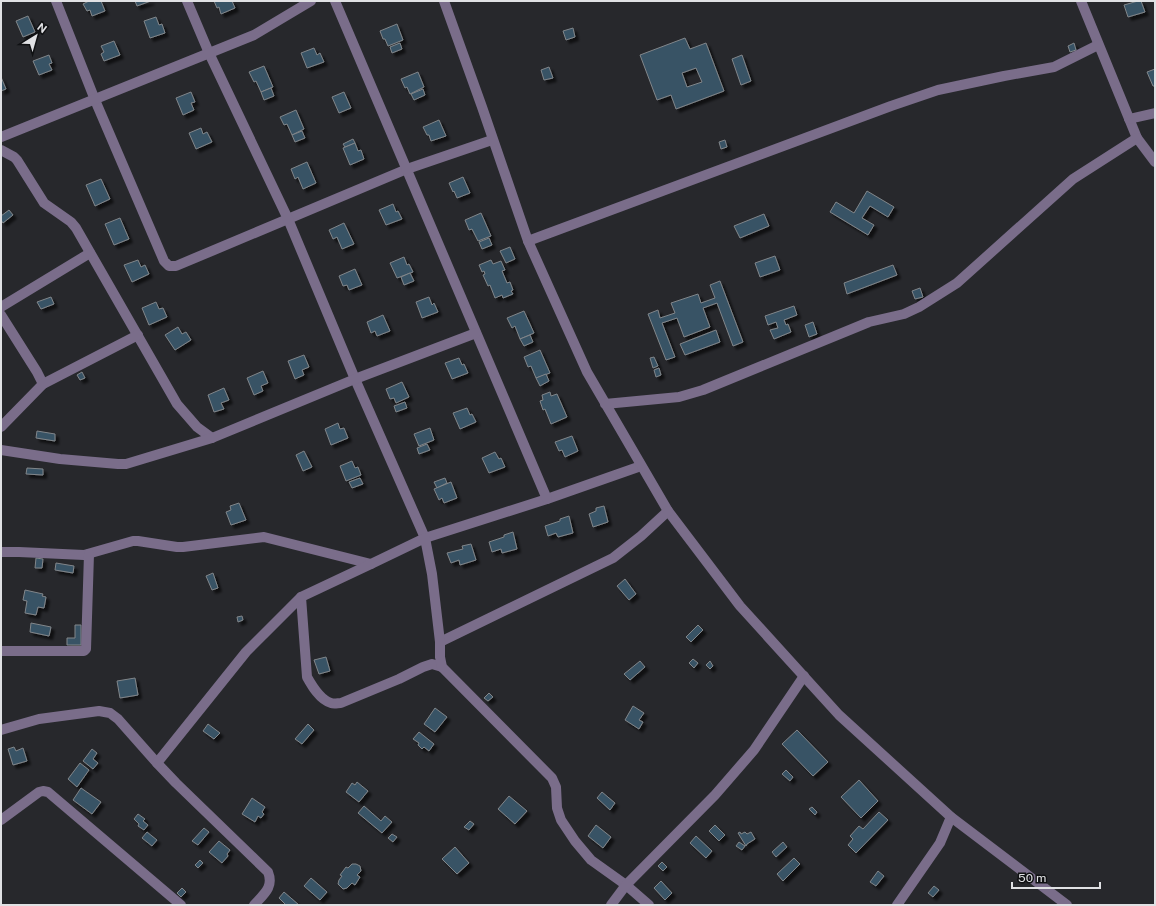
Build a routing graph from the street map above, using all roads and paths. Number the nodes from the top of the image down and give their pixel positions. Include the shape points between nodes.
1 (56, 1) edge
2 (187, 1) edge
3 (311, 1) edge
4 (335, 1) edge
5 (444, 1) edge
6 (1081, 1) edge
7 (1098, 45) junction
8 (209, 53) junction
9 (95, 100) junction
10 (1155, 113) edge
11 (1129, 119) junction
12 (1, 137) edge
13 (1137, 138) junction
14 (492, 140) junction
15 (1, 150) edge
16 (1155, 162) edge
17 (407, 169) junction
18 (288, 219) junction
19 (528, 241) junction
20 (90, 253) junction
21 (1, 307) edge
22 (1, 315) edge
23 (476, 333) junction
24 (138, 335) junction
25 (355, 379) junction
26 (43, 384) junction
27 (605, 404) junction
28 (1, 427) edge
29 (212, 438) junction
30 (1, 450) edge
31 (641, 466) junction
32 (547, 499) junction
33 (668, 512) junction
34 (425, 538) junction
35 (1, 552) edge
36 (89, 554) junction
37 (372, 564) junction
38 (301, 597) junction
39 (440, 642) junction
40 (1, 651) edge
41 (442, 667) junction
42 (804, 676) junction
43 (1, 730) edge
44 (157, 763) junction
45 (951, 817) junction
46 (1, 820) edge
47 (626, 885) junction
48 (900, 904) edge
49 (181, 905) edge
50 (254, 905) edge
51 (611, 905) edge
52 (649, 905) edge
53 (1067, 905) edge

1 - 9 street
2 - 8 street
3 - 8 street via 254,35
4 - 17 street
5 - 14 street
6 - 7 street
7 - 11 street
7 - 19 street via 1054,67 938,90 891,106
8 - 9 street
8 - 18 street
9 - 12 street
9 - 18 street via 164,261 169,266 176,266
10 - 11 street
11 - 13 street
13 - 16 street
13 - 27 street via 1073,179 957,283 904,314 869,322 697,392 679,397
14 - 17 street
14 - 19 street
15 - 20 street via 17,160 44,203 76,228
17 - 18 street
17 - 23 street
18 - 25 street
19 - 27 street via 587,372
20 - 21 street
20 - 24 street
22 - 26 street
23 - 25 street
23 - 32 street
24 - 26 street
24 - 29 street via 177,404 197,427
25 - 29 street
25 - 34 street
26 - 28 street
27 - 31 street
29 - 30 street via 126,464 60,459
31 - 32 street
31 - 33 street
32 - 34 street
33 - 39 street via 613,558
33 - 42 street via 740,606
34 - 37 street
34 - 39 street
35 - 36 street
36 - 37 street via 132,541 183,547 264,537
36 - 40 street via 86,649
37 - 38 street
38 - 41 street via 307,677 312,687 331,703 341,704 432,664
38 - 44 street via 246,652
39 - 41 street
41 - 47 street via 552,778 556,787 556,808 575,841 591,860
42 - 45 street via 839,715
42 - 47 street via 749,756 716,795
43 - 44 street via 39,719 110,713
44 - 50 street via 268,872 271,879 269,888
45 - 48 street via 940,843
45 - 53 street
46 - 49 street via 39,792 48,792
47 - 51 street
47 - 52 street

